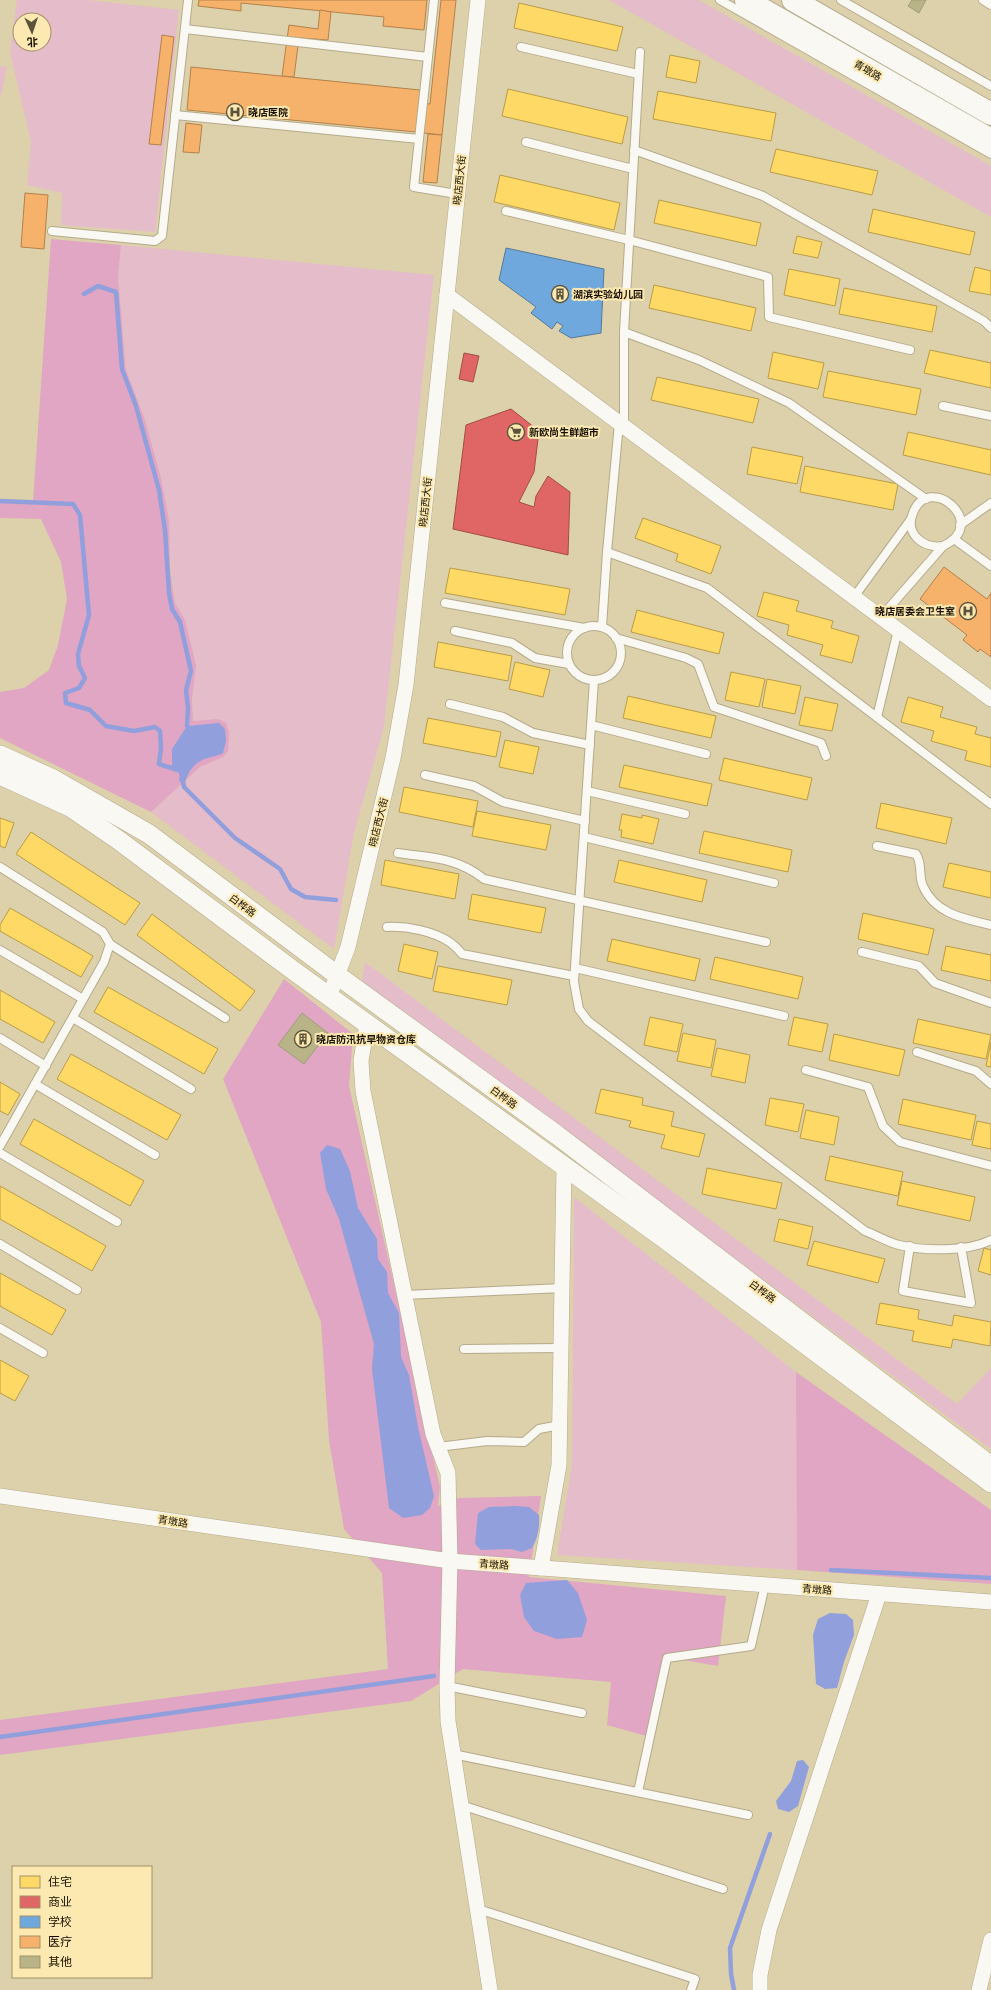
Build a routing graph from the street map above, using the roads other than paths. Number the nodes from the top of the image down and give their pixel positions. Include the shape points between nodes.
1 (188, 0) edge
2 (434, 0) edge
3 (478, 0) edge
4 (720, 0) edge
5 (746, 0) edge
6 (792, 0) edge
7 (840, 0) edge
8 (983, 0) edge
9 (991, 5) edge
10 (764, 13) junction
11 (185, 29) junction
12 (521, 47) dead end
13 (640, 52) dead end
14 (428, 57) junction
15 (638, 74) junction
16 (991, 86) edge
17 (991, 114) edge
18 (175, 115) junction
19 (419, 139) junction
20 (991, 140) edge
21 (526, 142) dead end
22 (634, 150) junction
23 (991, 154) edge
24 (633, 169) junction
25 (457, 194) junction
26 (506, 211) dead end
27 (52, 231) dead end
28 (629, 240) junction
29 (447, 295) junction
30 (991, 328) edge
31 (624, 332) junction
32 (910, 350) dead end
33 (943, 406) dead end
34 (991, 416) edge
35 (621, 424) junction
36 (926, 500) junction
37 (991, 503) edge
38 (911, 519) junction
39 (960, 525) junction
40 (954, 539) junction
41 (943, 546) junction
42 (607, 552) junction
43 (991, 566) edge
44 (854, 597) junction
45 (446, 603) dead end
46 (881, 617) junction
47 (602, 627) junction
48 (584, 628) junction
49 (898, 630) junction
50 (455, 631) dead end
51 (616, 638) junction
52 (569, 664) junction
53 (594, 680) junction
54 (991, 698) edge
55 (450, 704) dead end
56 (877, 717) junction
57 (591, 725) junction
58 (590, 745) junction
59 (706, 754) dead end
60 (0, 755) edge
61 (826, 756) dead end
62 (0, 775) edge
63 (425, 775) dead end
64 (587, 791) junction
65 (991, 804) edge
66 (685, 814) dead end
67 (585, 821) junction
68 (584, 837) junction
69 (877, 846) dead end
70 (398, 853) dead end
71 (0, 867) edge
72 (774, 883) dead end
73 (579, 901) junction
74 (991, 925) edge
75 (387, 927) dead end
76 (766, 942) dead end
77 (110, 944) junction
78 (0, 950) edge
79 (862, 952) dead end
80 (574, 972) junction
81 (337, 975) junction
82 (329, 997) junction
83 (84, 999) junction
84 (991, 1002) edge
85 (784, 1016) dead end
86 (73, 1018) junction
87 (225, 1018) dead end
88 (368, 1024) junction
89 (0, 1038) edge
90 (917, 1052) dead end
91 (46, 1066) junction
92 (806, 1070) dead end
93 (35, 1084) junction
94 (991, 1084) edge
95 (191, 1089) dead end
96 (2, 1136) edge
97 (0, 1146) edge
98 (0, 1153) edge
99 (155, 1155) dead end
100 (564, 1166) junction
101 (991, 1166) edge
102 (117, 1222) dead end
103 (991, 1240) edge
104 (0, 1244) edge
105 (910, 1246) junction
106 (961, 1247) junction
107 (562, 1288) junction
108 (78, 1290) dead end
109 (405, 1295) junction
110 (0, 1328) edge
111 (561, 1348) junction
112 (464, 1349) dead end
113 (43, 1352) dead end
114 (560, 1425) junction
115 (438, 1447) junction
116 (991, 1466) edge
117 (991, 1482) edge
118 (0, 1496) edge
119 (450, 1561) junction
120 (541, 1568) junction
121 (765, 1585) junction
122 (879, 1594) junction
123 (991, 1602) edge
124 (447, 1686) junction
125 (582, 1713) dead end
126 (453, 1754) junction
127 (638, 1792) junction
128 (461, 1805) junction
129 (748, 1816) dead end
130 (723, 1889) dead end
131 (478, 1909) junction
132 (991, 1940) edge
133 (490, 1990) edge
134 (691, 1990) edge
135 (760, 1990) edge
136 (979, 1990) edge

1 - 11 lane
2 - 14 lane
3 - 25 street, 晓店西大街
4 - 10 lane
5 - 10 main road, 青墩路
6 - 17 main road
7 - 16 lane
8 - 9 lane
10 - 20 main road, 青墩路
10 - 23 lane
11 - 14 lane
11 - 18 lane
12 - 15 lane
13 - 15 lane
14 - 19 lane
15 - 22 lane
18 - 19 lane
18 - 27 lane via 162,236 155,241
19 - 25 lane via 414,187
21 - 24 lane
22 - 24 lane
22 - 30 lane via 763,196 984,321
24 - 28 lane
25 - 29 street, 晓店西大街
26 - 28 lane
28 - 31 lane
28 - 32 lane via 768,276 769,317
29 - 35 street
29 - 81 street, 晓店西大街 via 406,685 393,758 348,947
31 - 35 lane
31 - 36 lane via 699,360 789,403
33 - 34 lane
35 - 42 lane
35 - 44 street
36 - 38 lane via 916,507
36 - 39 lane via 940,498 950,503 957,511
37 - 39 lane
38 - 41 lane via 914,535 920,541 927,546
38 - 44 lane
39 - 40 lane
40 - 41 lane
40 - 43 lane
41 - 46 lane
42 - 47 lane
42 - 56 lane via 707,588
44 - 46 street
45 - 48 lane
46 - 49 street
47 - 48 lane
47 - 51 lane
48 - 52 lane via 575,633 570,640 567,650
49 - 54 street
49 - 56 lane
50 - 52 lane via 512,643 535,658
51 - 53 lane via 620,645 620,662 609,676
51 - 61 lane via 686,658 698,664 714,707 821,743
52 - 53 lane via 576,674 584,679
53 - 57 lane
55 - 58 lane via 503,717 533,733
56 - 65 lane
57 - 58 lane
57 - 59 lane
58 - 64 lane
60 - 81 street, 白桦路 via 53,778 149,834
62 - 82 street, 白桦路 via 70,807 100,827
63 - 67 lane via 474,786 504,802
64 - 66 lane
64 - 67 lane
67 - 68 lane
68 - 72 lane
68 - 73 lane
69 - 74 lane via 916,854 920,860 922,886 939,906 954,916
70 - 73 lane via 457,862 472,869 484,879
71 - 77 lane via 103,932
73 - 76 lane
73 - 80 lane
75 - 80 lane via 397,926 433,934 451,943 462,954
77 - 83 lane via 104,962
77 - 87 lane
78 - 83 lane
79 - 84 lane via 919,966 935,983
80 - 85 lane
80 - 105 lane via 579,1009 588,1021 864,1231 898,1245
81 - 82 street, 晓店西大街
81 - 116 street, 白桦路 via 569,1144
82 - 88 street, 白桦路
83 - 86 lane
86 - 91 lane
86 - 95 lane
88 - 100 street, 白桦路
88 - 109 street via 361,1061 363,1091
89 - 91 lane
90 - 94 lane via 976,1071
91 - 93 lane
92 - 101 lane via 868,1087 883,1126 900,1142
93 - 96 lane
93 - 99 lane
96 - 97 lane
98 - 102 lane
100 - 107 street
100 - 117 street, 白桦路
103 - 106 lane
104 - 108 lane
105 - 106 lane via 931,1249
105 - 106 lane via 903,1290 971,1303
107 - 109 lane
107 - 111 street
109 - 115 street via 433,1434
110 - 113 lane
111 - 112 lane
111 - 114 street
114 - 115 lane via 539,1429 524,1442 487,1441
114 - 120 street via 559,1465
115 - 119 street via 448,1473
118 - 119 street, 青墩路
119 - 120 street, 青墩路
119 - 124 street
120 - 121 street, 青墩路
121 - 122 street, 青墩路
121 - 127 lane via 751,1646 667,1658
122 - 123 street, 青墩路
122 - 135 street via 769,1930 760,1975
124 - 125 lane
124 - 126 street via 448,1721
126 - 127 lane
126 - 128 street
127 - 129 lane
128 - 130 lane
128 - 131 street
131 - 133 street
131 - 134 lane via 695,1979
132 - 136 street

